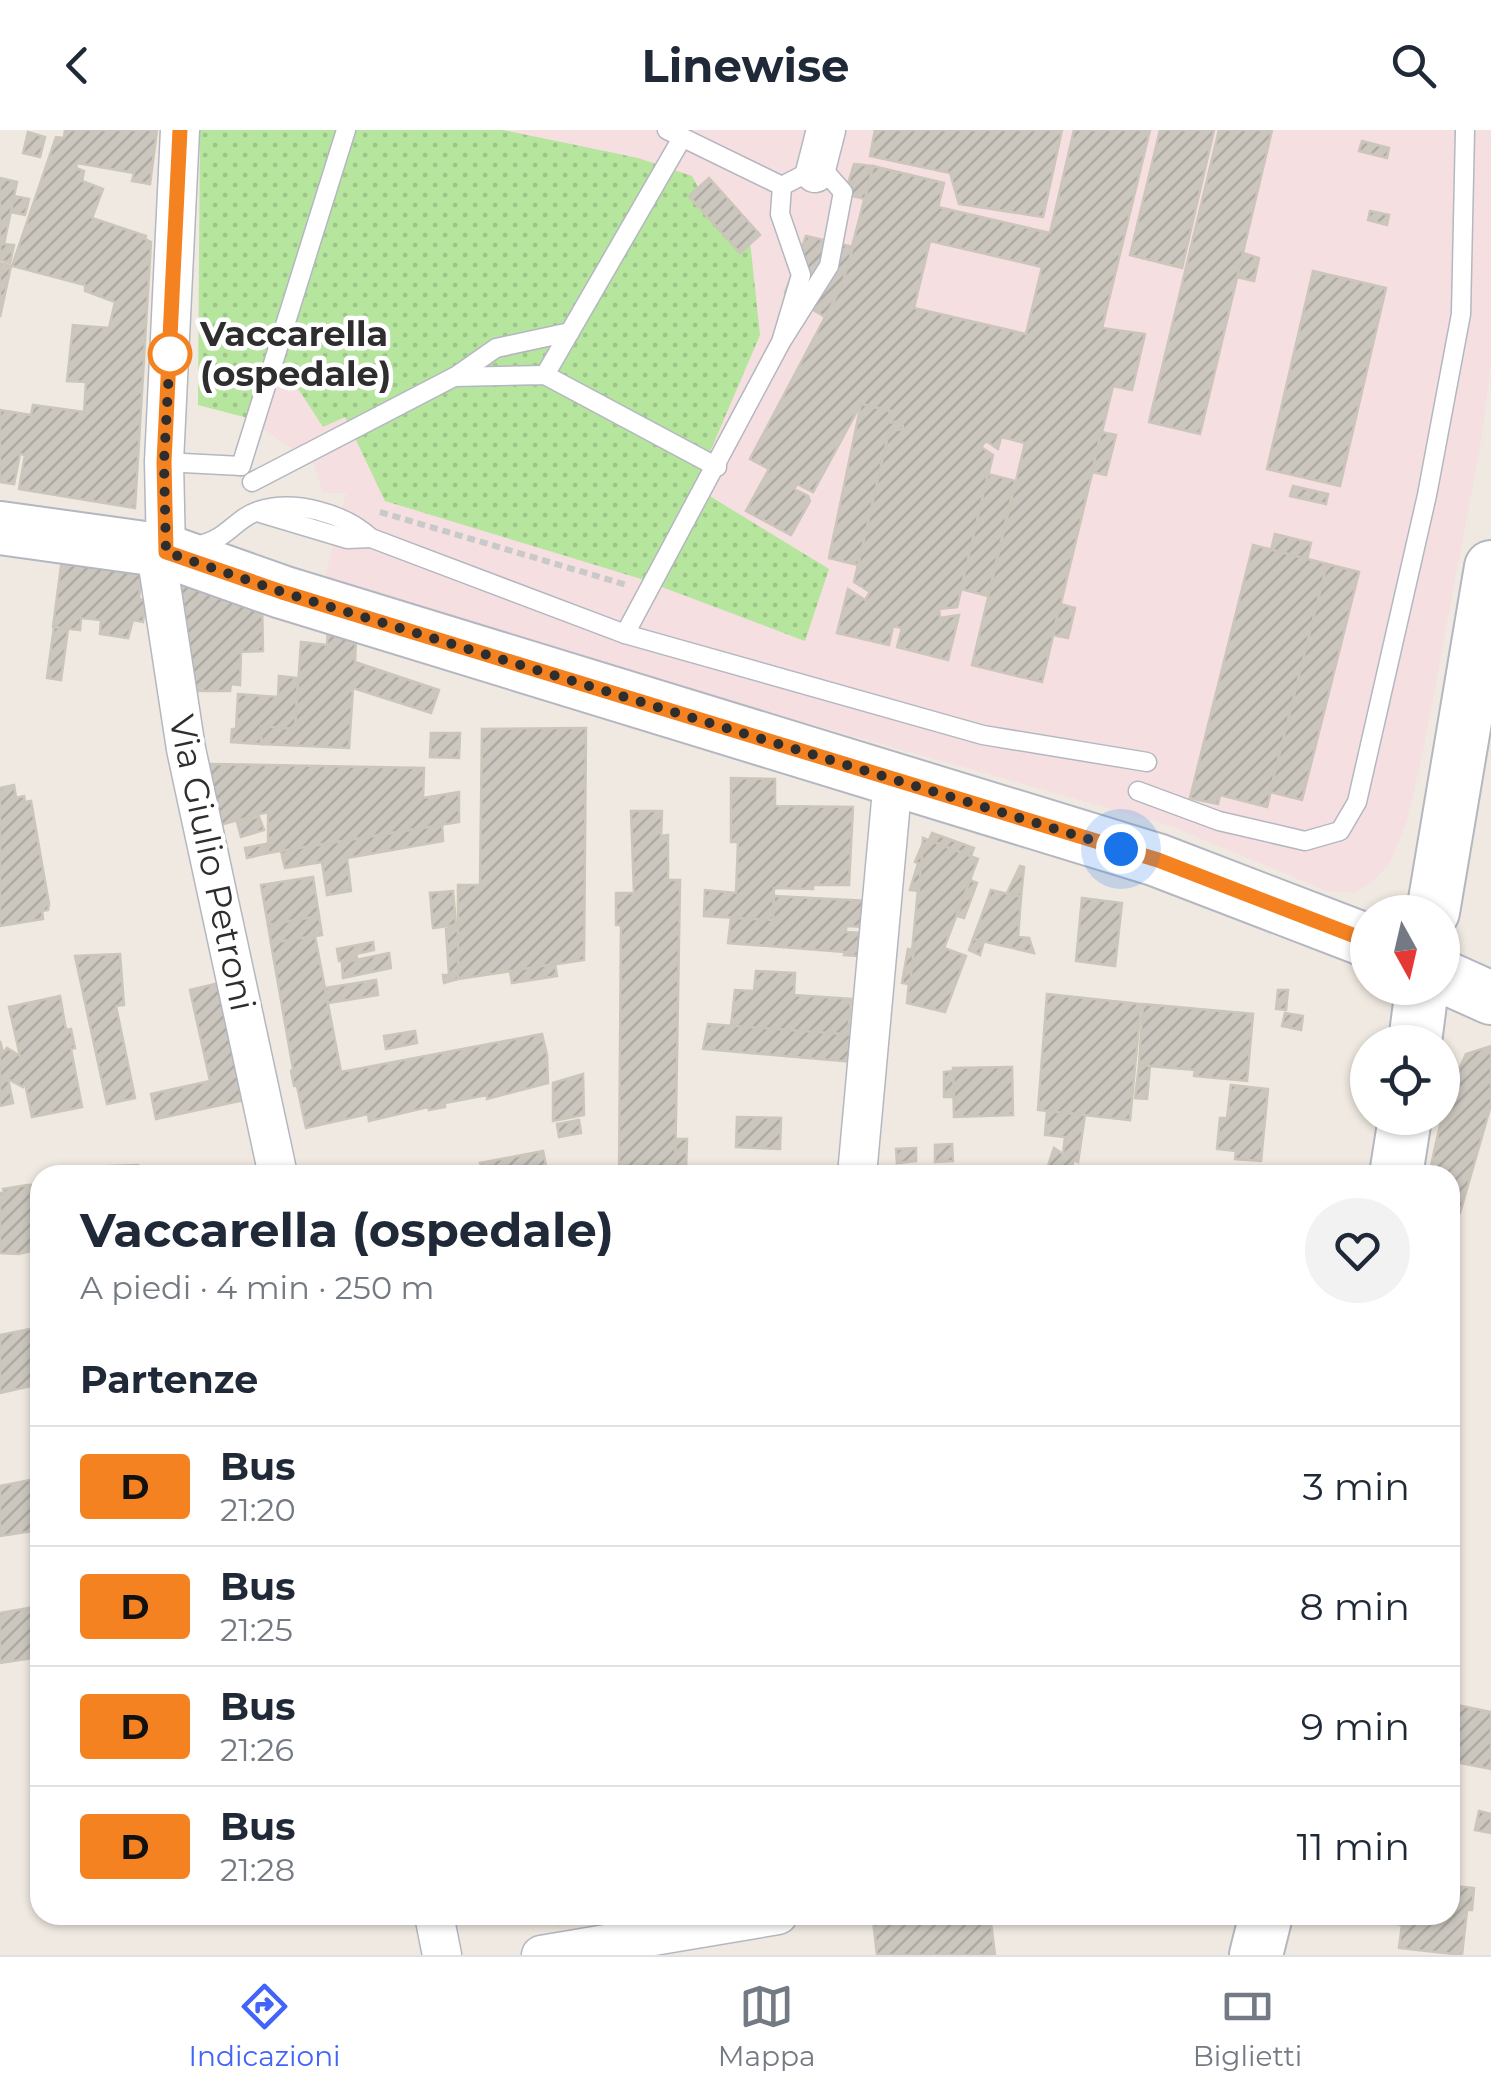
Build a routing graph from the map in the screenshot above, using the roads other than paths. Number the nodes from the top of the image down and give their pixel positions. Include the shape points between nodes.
1 (180, 130) edge
2 (346, 130) edge
3 (826, 130) edge
4 (1465, 130) edge
5 (674, 134) edge
6 (798, 180) junction
7 (570, 332) junction
8 (781, 342) junction
9 (545, 375) junction
10 (454, 377) junction
11 (164, 462) junction
12 (240, 466) junction
13 (716, 467) junction
14 (252, 482) junction
15 (256, 512) junction
16 (0, 528) edge
17 (166, 552) junction
18 (1491, 567) edge
19 (625, 634) junction
20 (1147, 762) dead end
21 (893, 779) junction
22 (1138, 791) dead end
23 (1436, 895) edge
24 (1350, 933) edge
25 (1460, 984) edge
26 (1491, 998) edge
27 (1403, 1135) edge
28 (276, 1165) edge
29 (858, 1165) edge
30 (1398, 1165) edge
31 (436, 1925) edge
32 (719, 1925) edge
33 (1264, 1925) edge
34 (442, 1955) edge
35 (542, 1955) edge
36 (1256, 1955) edge

1 - 11 street, Via Giulio Petroni
2 - 12 lane
3 - 6 street
4 - 22 lane via 1461,314 1357,802 1340,832 1305,841 1220,822
5 - 6 lane
5 - 7 lane
6 - 8 lane via 780,214 800,275
6 - 8 lane via 827,174 843,192 829,266
7 - 9 lane
7 - 10 lane via 496,348
8 - 13 lane
9 - 10 lane
9 - 13 lane
10 - 14 lane
11 - 12 lane
11 - 17 street, Via Giulio Petroni
12 - 14 lane
13 - 19 lane
14 - 15 lane
15 - 17 lane via 216,542
15 - 19 lane via 298,506 354,523 371,538
16 - 17 street
17 - 21 street
17 - 28 street, Via Giulio Petroni via 159,572 186,749
18 - 23 street
19 - 20 lane via 983,735
21 - 24 street via 1158,860
21 - 29 street
25 - 26 street
27 - 30 street
31 - 34 street
32 - 35 street
33 - 36 street

